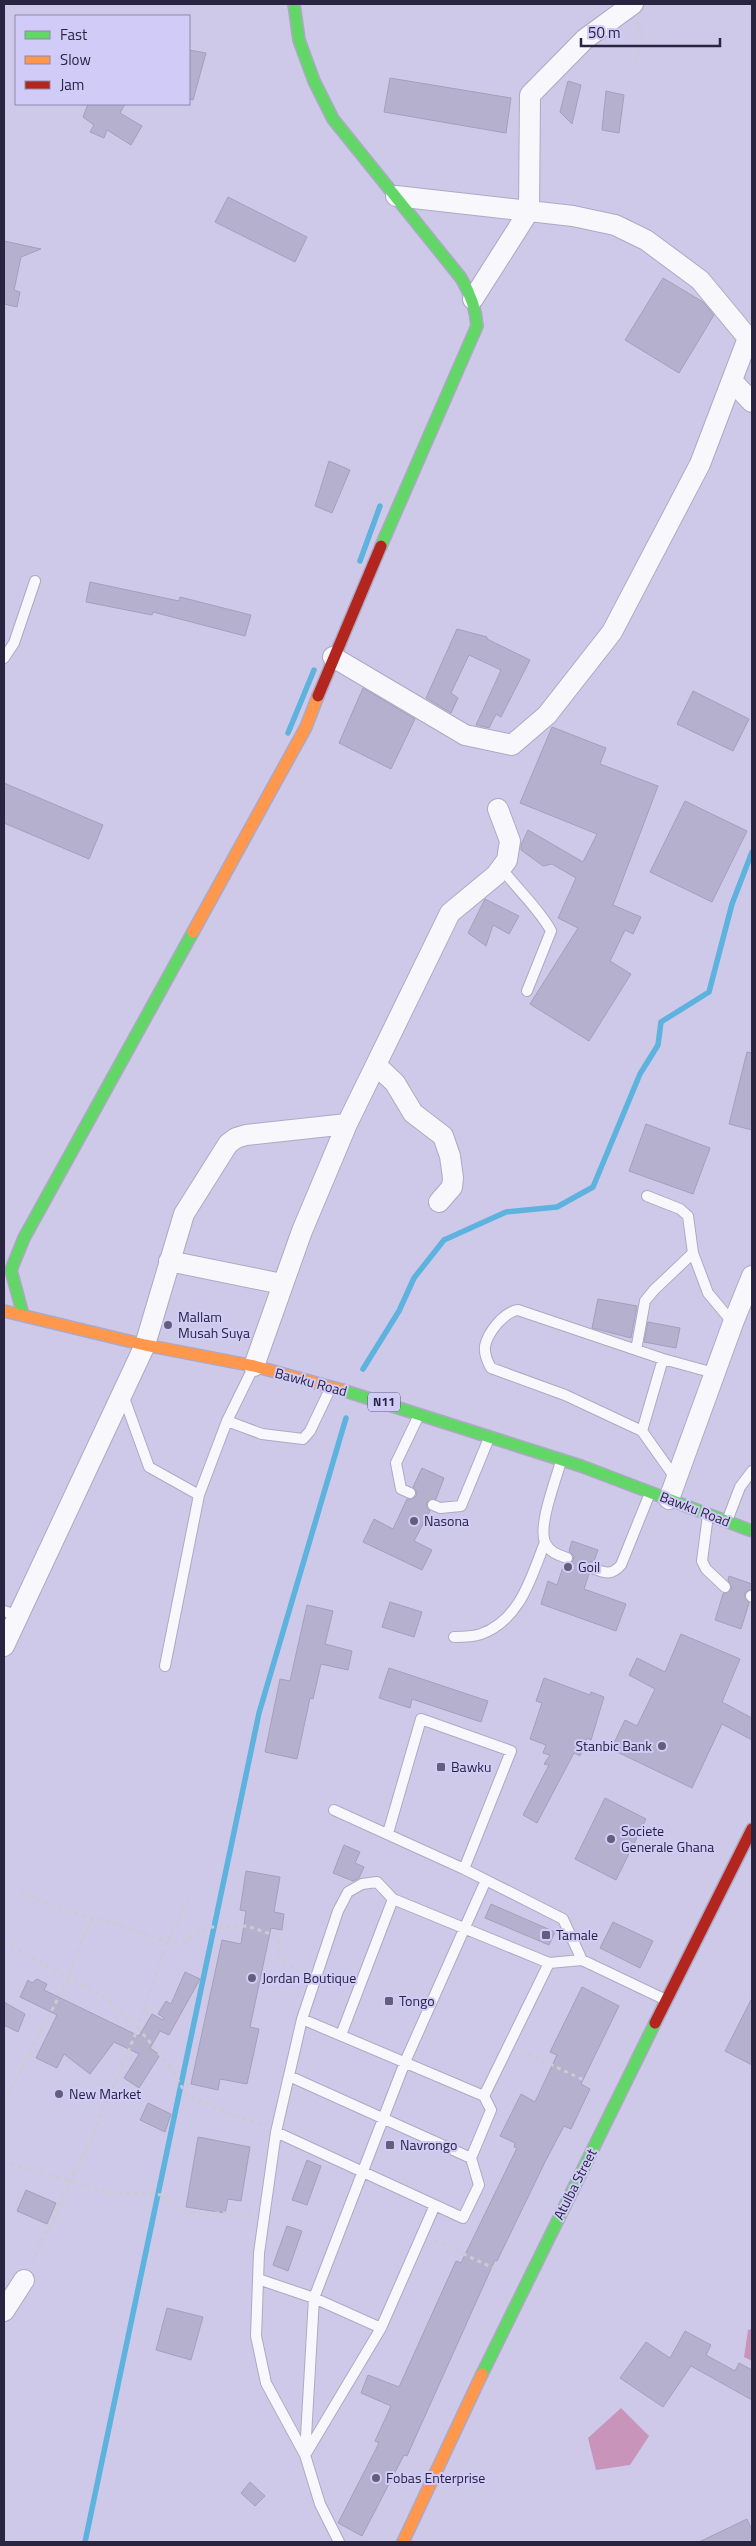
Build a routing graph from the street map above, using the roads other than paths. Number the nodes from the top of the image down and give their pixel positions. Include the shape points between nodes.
1 (294, 4) edge
2 (635, 12) edge
3 (396, 196) junction
4 (529, 211) junction
5 (473, 298) junction
6 (750, 339) edge
7 (733, 382) junction
8 (752, 402) edge
9 (35, 581) dead end
10 (333, 657) junction
11 (4, 658) edge
12 (498, 809) dead end
13 (502, 869) junction
14 (527, 991) dead end
15 (376, 1065) junction
16 (347, 1124) junction
17 (647, 1196) dead end
18 (439, 1202) dead end
19 (693, 1253) junction
20 (169, 1261) junction
21 (752, 1276) edge
22 (282, 1284) junction
23 (4, 1311) edge
24 (22, 1315) junction
25 (733, 1322) junction
26 (145, 1345) junction
27 (636, 1350) junction
28 (663, 1359) junction
29 (254, 1366) junction
30 (714, 1373) junction
31 (331, 1386) junction
32 (122, 1394) junction
33 (420, 1413) junction
34 (227, 1421) junction
35 (642, 1431) junction
36 (489, 1437) junction
37 (561, 1460) junction
38 (752, 1471) edge
39 (676, 1479) junction
40 (650, 1492) junction
41 (410, 1493) dead end
42 (199, 1495) junction
43 (669, 1499) junction
44 (433, 1504) dead end
45 (708, 1514) junction
46 (726, 1521) junction
47 (752, 1531) edge
48 (545, 1542) junction
49 (567, 1558) dead end
50 (592, 1568) dead end
51 (726, 1587) dead end
52 (12, 1613) edge
53 (454, 1637) dead end
54 (4, 1646) edge
55 (165, 1666) dead end
56 (334, 1810) dead end
57 (752, 1829) edge
58 (388, 1833) junction
59 (464, 1869) junction
60 (486, 1880) junction
61 (393, 1899) junction
62 (465, 1928) junction
63 (582, 1960) junction
64 (549, 1962) junction
65 (667, 2000) junction
66 (302, 2019) junction
67 (341, 2035) junction
68 (405, 2062) junction
69 (289, 2076) junction
70 (484, 2096) junction
71 (384, 2117) junction
72 (276, 2132) junction
73 (471, 2158) junction
74 (363, 2172) junction
75 (435, 2205) junction
76 (24, 2280) road end
77 (258, 2280) junction
78 (314, 2298) junction
79 (4, 2311) edge
80 (381, 2328) junction
81 (305, 2455) junction
82 (339, 2542) edge
83 (403, 2542) edge

1 - 3 main road via 299,40 333,119
2 - 4 street via 585,40 530,95
3 - 4 street
3 - 5 main road
4 - 5 street
4 - 6 street via 615,225 646,240 700,280
5 - 10 main road via 477,326 466,356
6 - 7 street
7 - 8 street
7 - 10 street via 700,464 612,632 547,715 512,745 465,735
9 - 11 lane via 14,643
10 - 24 main road via 306,727 24,1238 11,1270
12 - 13 street via 510,841
13 - 14 lane via 551,931
13 - 15 street via 450,912
15 - 16 street
15 - 18 street via 395,1083 413,1113 443,1136 453,1178 452,1187
16 - 20 street via 236,1138 228,1144 184,1214
16 - 22 street
17 - 19 lane via 680,1209 688,1216
19 - 25 lane via 708,1293
19 - 27 lane via 645,1301
20 - 22 street
20 - 26 street
21 - 25 street
22 - 29 street
23 - 24 main road, Bawku Road / N11
24 - 26 main road, Bawku Road / N11
25 - 30 street
26 - 29 main road, Bawku Road / N11
26 - 32 street
27 - 28 lane
27 - 35 lane via 518,1310 508,1313 489,1335 485,1347 491,1368 565,1395
28 - 30 lane
28 - 35 lane
29 - 31 main road, Bawku Road / N11
29 - 34 lane
30 - 39 street
31 - 33 main road, Bawku Road / N11
31 - 34 lane via 303,1439 262,1434
32 - 42 lane via 149,1467
32 - 52 street
33 - 36 main road, Bawku Road / N11
33 - 41 lane via 396,1463 401,1489
34 - 42 lane
35 - 39 lane
36 - 37 main road, Bawku Road / N11
36 - 44 lane via 461,1506 440,1508
37 - 40 main road, Bawku Road / N11
37 - 48 lane via 543,1527
38 - 46 lane via 740,1487
39 - 43 street
40 - 43 main road, Bawku Road / N11
40 - 50 lane via 621,1565 615,1572 607,1574
42 - 55 lane
43 - 45 main road, Bawku Road / N11
45 - 46 main road, Bawku Road / N11
45 - 51 lane via 702,1561
46 - 47 main road, Bawku Road / N11
48 - 49 lane via 553,1553
48 - 53 lane via 516,1609 498,1626 479,1635
52 - 54 street
56 - 58 lane
57 - 65 main road, Atulba Street
58 - 59 lane
58 - 59 lane via 421,1719 511,1751
59 - 60 lane
60 - 62 lane
60 - 63 lane via 563,1919
61 - 62 lane
61 - 66 lane via 377,1882 362,1884 348,1892 338,1911
61 - 67 lane
62 - 64 lane
62 - 68 lane
63 - 64 lane
63 - 65 lane
64 - 70 lane
65 - 83 main road, Atulba Street via 526,2283
66 - 67 lane
66 - 69 lane
67 - 68 lane
68 - 70 lane
68 - 71 lane
69 - 71 lane
69 - 72 lane
70 - 73 lane via 491,2110
71 - 73 lane
71 - 74 lane
72 - 74 lane
72 - 77 lane
73 - 75 lane via 479,2185 463,2218
74 - 75 lane
74 - 78 lane
75 - 80 lane
76 - 79 street
77 - 78 lane
77 - 81 lane via 256,2336 266,2383
78 - 80 lane
78 - 81 lane
80 - 81 lane
81 - 82 lane via 320,2504

